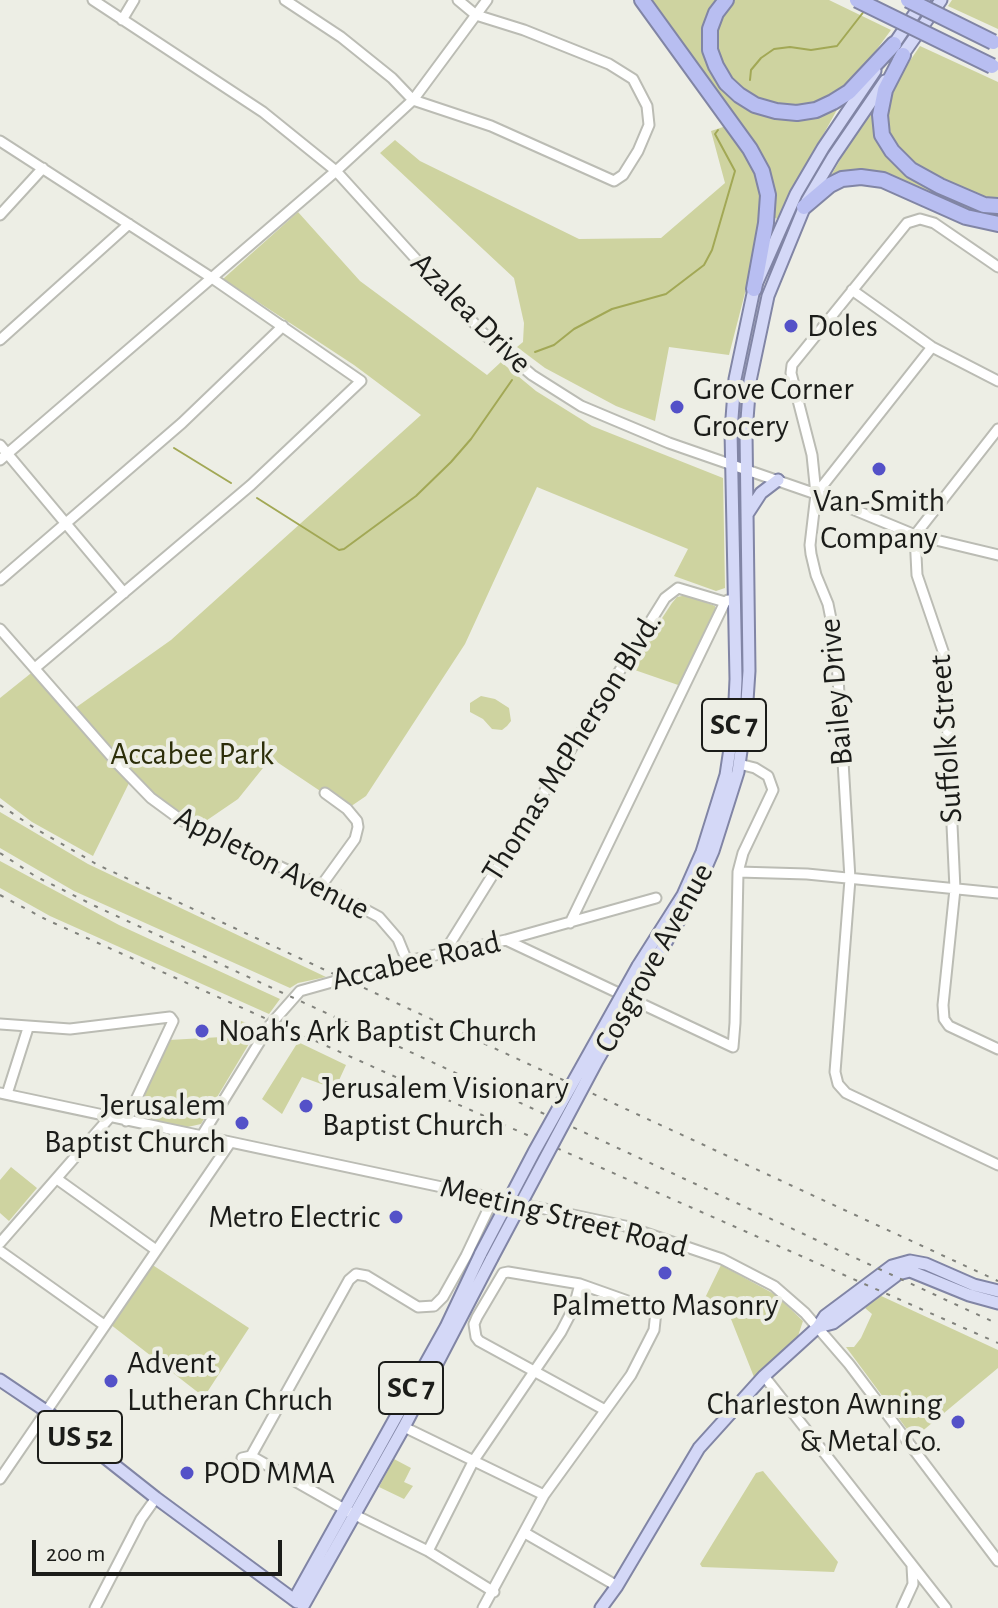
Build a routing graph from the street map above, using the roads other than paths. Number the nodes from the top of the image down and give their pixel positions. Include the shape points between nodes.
1 (93, 0) edge
2 (134, 0) edge
3 (285, 0) edge
4 (458, 0) edge
5 (487, 0) edge
6 (642, 0) edge
7 (726, 0) edge
8 (857, 0) edge
9 (908, 0) edge
10 (924, 0) edge
11 (941, 0) edge
12 (476, 15) junction
13 (122, 20) junction
14 (996, 43) edge
15 (898, 49) junction
16 (996, 68) edge
17 (413, 100) junction
18 (0, 141) edge
19 (43, 168) junction
20 (336, 171) junction
21 (998, 206) edge
22 (804, 207) junction
23 (0, 215) edge
24 (129, 224) junction
25 (998, 224) edge
26 (998, 267) edge
27 (212, 278) junction
28 (754, 289) junction
29 (852, 290) junction
30 (283, 326) junction
31 (0, 340) edge
32 (932, 347) junction
33 (998, 381) edge
34 (998, 429) edge
35 (0, 445) edge
36 (4, 457) edge
37 (730, 463) junction
38 (745, 469) junction
39 (778, 480) junction
40 (816, 494) junction
41 (746, 517) junction
42 (65, 524) junction
43 (915, 535) junction
44 (998, 555) edge
45 (0, 580) edge
46 (124, 593) junction
47 (730, 600) junction
48 (0, 629) edge
49 (35, 668) junction
50 (739, 764) junction
51 (325, 793) dead end
52 (738, 872) junction
53 (850, 879) junction
54 (321, 886) junction
55 (955, 889) junction
56 (998, 893) edge
57 (656, 898) dead end
58 (570, 923) junction
59 (506, 940) junction
60 (444, 953) junction
61 (407, 961) junction
62 (644, 968) junction
63 (0, 1024) edge
64 (28, 1028) junction
65 (998, 1049) edge
66 (3, 1093) edge
67 (110, 1117) junction
68 (126, 1121) junction
69 (201, 1137) junction
70 (230, 1143) junction
71 (998, 1165) edge
72 (57, 1179) junction
73 (494, 1197) junction
74 (0, 1243) edge
75 (156, 1250) junction
76 (0, 1251) edge
77 (486, 1255) junction
78 (580, 1284) junction
79 (998, 1291) edge
80 (998, 1303) edge
81 (104, 1325) junction
82 (818, 1327) junction
83 (535, 1371) junction
84 (764, 1376) junction
85 (0, 1380) edge
86 (605, 1410) junction
87 (46, 1411) junction
88 (404, 1427) junction
89 (474, 1460) junction
90 (0, 1479) edge
91 (544, 1495) junction
92 (156, 1498) junction
93 (348, 1511) junction
94 (525, 1533) junction
95 (428, 1551) junction
96 (998, 1561) edge
97 (912, 1564) junction
98 (617, 1586) junction
99 (494, 1592) junction
100 (299, 1606) edge
101 (95, 1608) edge
102 (483, 1608) edge
103 (601, 1608) edge
104 (902, 1608) edge
105 (946, 1608) edge

1 - 13 street, Azalea Drive
2 - 13 street
3 - 17 street via 341,37
4 - 12 street
5 - 12 street
6 - 28 highway via 762,171 768,195
7 - 15 highway via 710,29 716,66 739,95 776,111 816,110 833,102
8 - 16 highway, bridge
9 - 14 highway, bridge
10 - 15 main road, Cosgrove Avenue / SC 7
11 - 15 main road, Cosgrove Avenue / SC 7
12 - 17 street
12 - 17 street via 609,64 633,79 647,106 649,125 623,175 614,181 491,126
13 - 20 street, Azalea Drive via 263,112
15 - 21 highway via 880,115 882,135 892,151 911,170 940,186
15 - 22 main road, Cosgrove Avenue / SC 7
15 - 28 main road, Cosgrove Avenue / SC 7 via 823,148
17 - 20 street
18 - 19 street
19 - 23 street
19 - 24 street
20 - 27 street
20 - 37 street, Azalea Drive via 483,333 532,375 581,406
22 - 25 highway via 830,185 861,177 883,180 966,217
22 - 38 main road, Cosgrove Avenue / SC 7 via 768,296 757,339
24 - 27 street
24 - 31 street
26 - 29 street, Bailey Drive via 920,219 907,223
27 - 30 street
27 - 36 street
28 - 37 main road, Cosgrove Avenue / SC 7 via 735,379
29 - 32 street
29 - 40 street, Bailey Drive via 792,365
30 - 42 street
30 - 46 street via 361,381 251,485
32 - 33 street
32 - 40 street
34 - 43 street
35 - 36 street
36 - 42 street
37 - 38 street, Azalea Drive
37 - 47 main road, Cosgrove Avenue / SC 7
38 - 39 street, Azalea Drive
38 - 41 main road, Cosgrove Avenue / SC 7
39 - 40 street, Azalea Drive
39 - 41 main road via 757,498
40 - 43 street, Azalea Drive
40 - 53 street, Bailey Drive via 810,545 836,644
41 - 50 main road, Cosgrove Avenue / SC 7 via 749,671
42 - 45 street
42 - 46 street
43 - 44 street, Azalea Drive
43 - 55 street, Suffolk Street via 917,575 944,654
46 - 49 street
47 - 58 street
47 - 60 street, Thomas McPherson Blvd. via 678,588 665,598
47 - 62 main road, Cosgrove Avenue / SC 7 via 734,722 726,775 702,852
48 - 49 street, Appleton Avenue
49 - 54 street, Appleton Avenue via 163,808
50 - 52 street via 768,776 773,790
50 - 62 main road, Cosgrove Avenue / SC 7 via 698,885
51 - 54 street via 347,809 358,827
52 - 53 street
52 - 59 street via 733,1047
53 - 55 street
53 - 71 street, Bailey Drive via 838,1084 846,1093
54 - 61 street, Appleton Avenue via 379,917 398,939
55 - 56 street
55 - 65 street, Suffolk Street via 944,1019
57 - 58 street, Accabee Road
58 - 59 street, Accabee Road
59 - 60 street, Accabee Road
60 - 61 street, Accabee Road
61 - 69 street, Accabee Road via 322,983 292,997
62 - 77 main road, Cosgrove Avenue / SC 7, bridge via 534,1152
63 - 64 street
64 - 66 street
64 - 68 street via 70,1029 170,1017 173,1021
66 - 67 street, Meeting Street Road
67 - 68 street, Meeting Street Road
67 - 72 street
68 - 69 street, Meeting Street Road
69 - 70 street, Meeting Street Road
70 - 73 street, Meeting Street Road
70 - 75 street
72 - 74 street
72 - 75 street
73 - 82 street, Meeting Street Road via 625,1226 722,1259 774,1286
73 - 93 street via 434,1306 418,1307 367,1276 356,1274 349,1280 246,1457
75 - 81 street
76 - 81 street
77 - 88 main road, Cosgrove Avenue / SC 7
77 - 93 main road, Cosgrove Avenue / SC 7
78 - 83 street via 574,1307
78 - 83 street via 508,1272 500,1276 477,1317 479,1341
78 - 86 street via 656,1311 654,1330 631,1375
79 - 82 main road via 910,1261 884,1271
80 - 82 main road via 910,1271 898,1274 833,1323
81 - 87 street
82 - 84 main road
82 - 96 street, Meeting Street Road
83 - 86 street
83 - 89 street
84 - 97 street
84 - 98 main road via 699,1448
85 - 87 main road, US 52
86 - 91 street
87 - 90 street
87 - 92 main road, US 52
88 - 89 street
88 - 93 main road, Cosgrove Avenue / SC 7
89 - 91 street
89 - 95 street
91 - 94 street
92 - 100 main road, US 52
92 - 101 street
93 - 95 street
93 - 100 main road, Cosgrove Avenue / SC 7
94 - 98 street
94 - 99 street
95 - 99 street
97 - 104 street via 913,1584
97 - 105 street
98 - 103 main road
99 - 102 street

